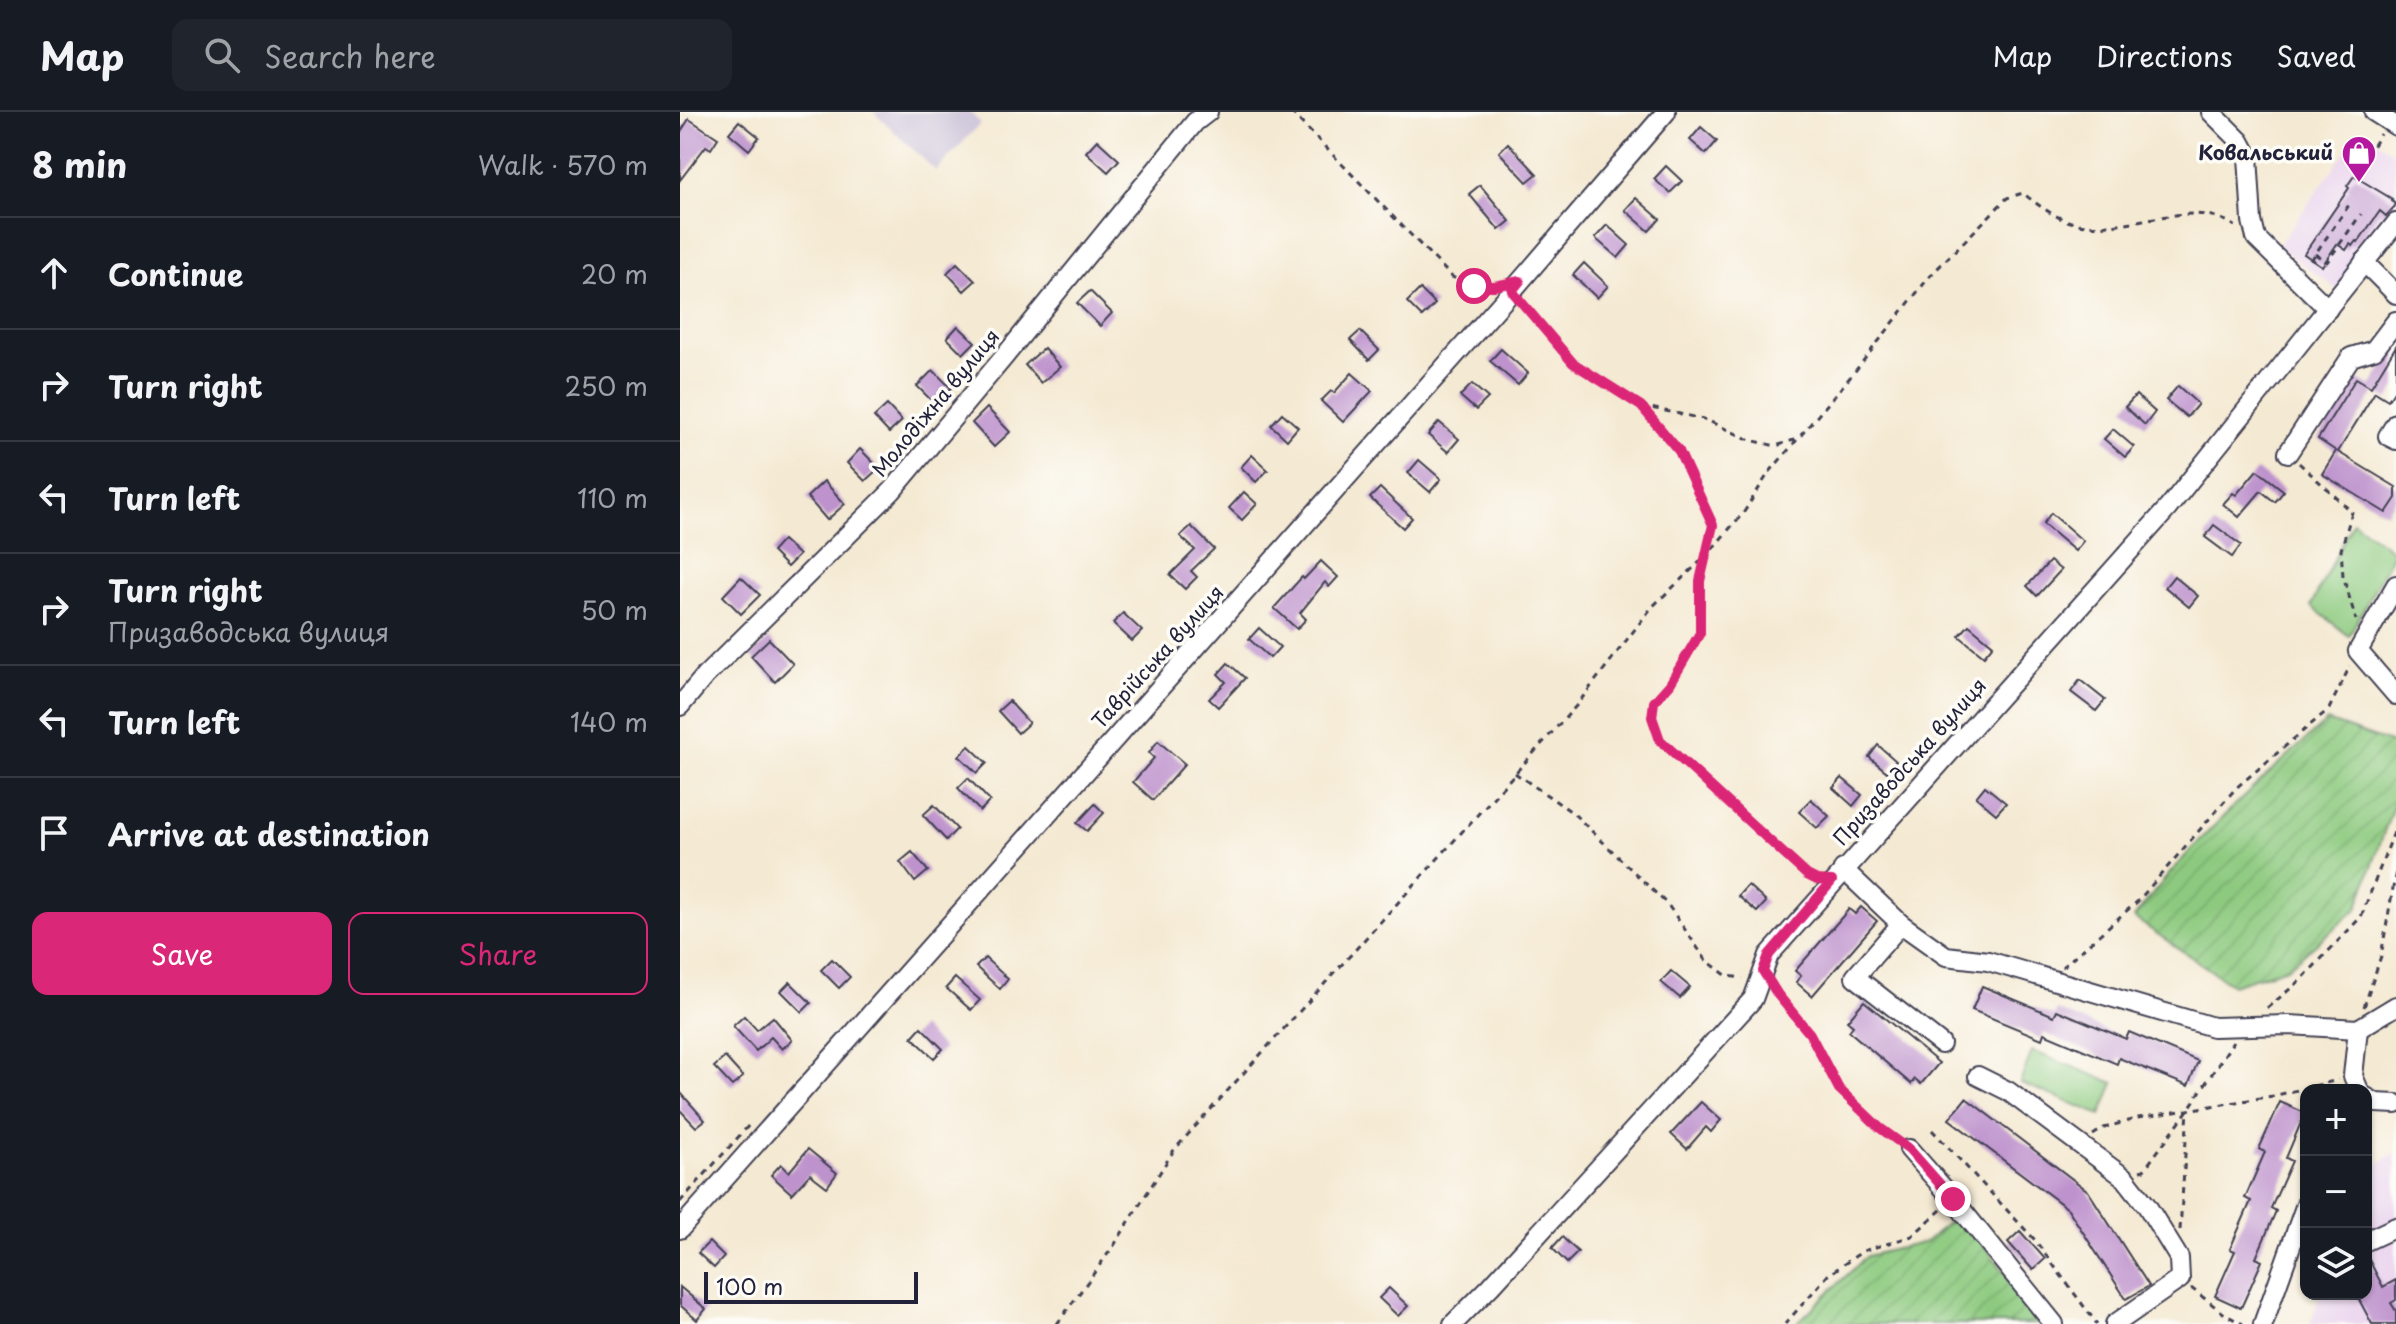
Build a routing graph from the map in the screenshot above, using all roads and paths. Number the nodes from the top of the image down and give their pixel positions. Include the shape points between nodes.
1 (1208, 112) edge
2 (1291, 112) edge
3 (1666, 112) edge
4 (2211, 112) edge
5 (2374, 112) edge
6 (2388, 130) edge
7 (2360, 166) dead end
8 (2349, 205) dead end
9 (2361, 214) dead end
10 (2396, 223) edge
11 (2256, 238) junction
12 (2315, 254) junction
13 (2311, 260) dead end
14 (2364, 262) junction
15 (1516, 286) junction
16 (2396, 294) edge
17 (2328, 309) junction
18 (2396, 321) edge
19 (1641, 406) junction
20 (2396, 423) edge
21 (1797, 439) junction
22 (2396, 440) edge
23 (2288, 453) joint
24 (1706, 556) junction
25 (2396, 585) edge
26 (2360, 647) junction
27 (2396, 695) edge
28 (680, 706) edge
29 (1515, 773) junction
30 (2396, 871) edge
31 (1838, 875) junction
32 (1901, 924) junction
33 (1763, 971) junction
34 (2047, 980) junction
35 (2396, 1006) edge
36 (2358, 1029) junction
37 (1941, 1044) dead end
38 (1978, 1076) dead end
39 (2356, 1083) edge
40 (2372, 1101) edge
41 (2396, 1104) edge
42 (2188, 1110) junction
43 (1932, 1130) dead end
44 (2080, 1144) junction
45 (1909, 1149) joint
46 (1953, 1199) junction
47 (2396, 1227) edge
48 (2301, 1228) edge
49 (680, 1229) edge
50 (2372, 1238) edge
51 (2179, 1258) junction
52 (2180, 1279) junction
53 (1057, 1324) edge
54 (1453, 1324) edge
55 (1785, 1324) edge
56 (2054, 1324) edge
57 (2097, 1324) edge
58 (2115, 1324) edge
59 (2243, 1324) edge
60 (2263, 1324) edge

1 - 28 street, Молодіжна вулиця via 892,491
2 - 15 path via 1452,277 1474,286
3 - 15 street, Таврійська вулиця
4 - 11 street via 2248,156
5 - 6 street
6 - 7 path
8 - 12 path
9 - 12 path via 2327,262
10 - 14 street, Призаводська вулиця
11 - 17 street
11 - 21 path via 2221,216 2155,216 2095,226 2065,220 2023,193 2007,198 1930,276
12 - 13 path
14 - 16 street
14 - 17 street, Призаводська вулиця
15 - 19 path via 1573,363
15 - 49 street, Таврійська вулиця
17 - 31 street, Призаводська вулиця via 2168,508
18 - 23 street via 2374,350 2351,357
19 - 21 path via 1704,419 1776,446
19 - 24 path via 1679,451 1713,525
20 - 22 street via 2388,436
21 - 24 path
23 - 26 path via 2352,512 2341,550
24 - 29 path via 1652,607 1576,706
24 - 31 path via 1700,581 1700,633 1654,702 1652,717 1660,740 1807,875 1817,880
25 - 26 street
26 - 27 street
26 - 34 path via 2329,709 2236,788 2138,901
29 - 33 path via 1573,813 1668,905 1706,960 1727,976 1746,978
29 - 53 path via 1174,1150
30 - 36 path via 2381,956
31 - 32 street
31 - 33 street, Призаводська вулиця via 1769,955
32 - 34 street via 1946,956 1988,961
32 - 37 street via 1855,977
33 - 45 path via 1810,1034 1839,1089
33 - 54 street, Призаводська вулиця via 1753,999
34 - 36 street via 2213,1027
35 - 36 street
36 - 39 street
38 - 44 street via 2008,1091
39 - 42 path
40 - 41 street
42 - 44 path via 2104,1128
42 - 51 path
43 - 57 path via 2034,1239
44 - 51 street via 2125,1178
45 - 46 street
46 - 55 path via 1912,1236 1863,1251 1828,1275
46 - 56 street
47 - 50 street
48 - 60 street
51 - 52 street
52 - 58 street
52 - 59 path

